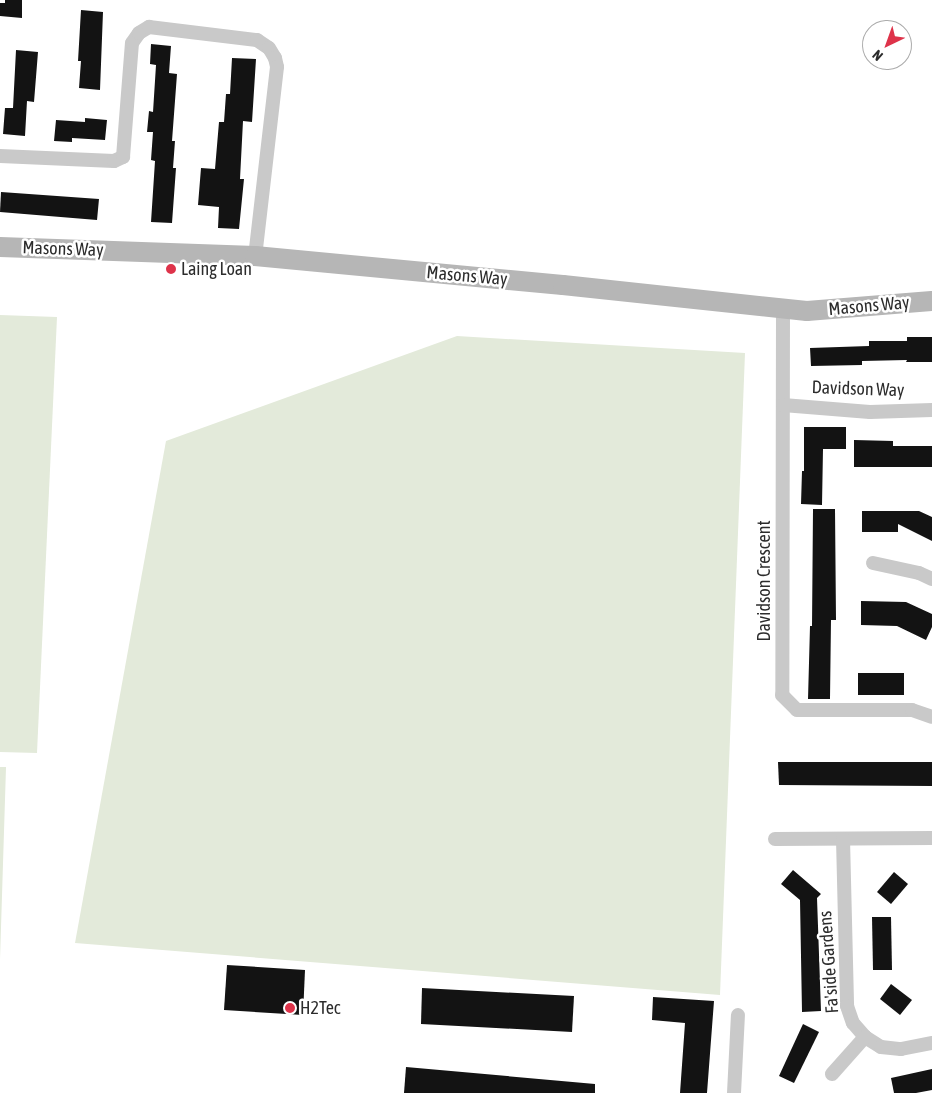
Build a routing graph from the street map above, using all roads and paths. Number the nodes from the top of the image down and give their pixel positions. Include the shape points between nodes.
1 (0, 156) edge
2 (0, 247) edge
3 (255, 256) junction
4 (932, 301) edge
5 (783, 309) junction
6 (783, 404) junction
7 (932, 410) edge
8 (873, 563) dead end
9 (932, 579) edge
10 (932, 717) edge
11 (932, 838) edge
12 (774, 839) dead end
13 (842, 839) junction
14 (738, 1015) dead end
15 (864, 1037) junction
16 (932, 1043) edge
17 (832, 1074) dead end
18 (734, 1093) edge

1 - 3 street via 114,161 123,157 132,43 148,27 256,40 268,48 277,67
2 - 3 street, Masons Way
3 - 5 street, Masons Way via 563,284
4 - 5 street, Masons Way via 807,311
5 - 6 street, Davidson Crescent
6 - 7 street, Davidson Way via 870,412
6 - 10 street, Davidson Crescent via 782,695 798,710 912,710
8 - 9 street
11 - 13 street
12 - 13 street
13 - 15 street, Fa'side Gardens via 847,1006 853,1023
14 - 18 street
15 - 16 street via 891,1048
15 - 17 street

